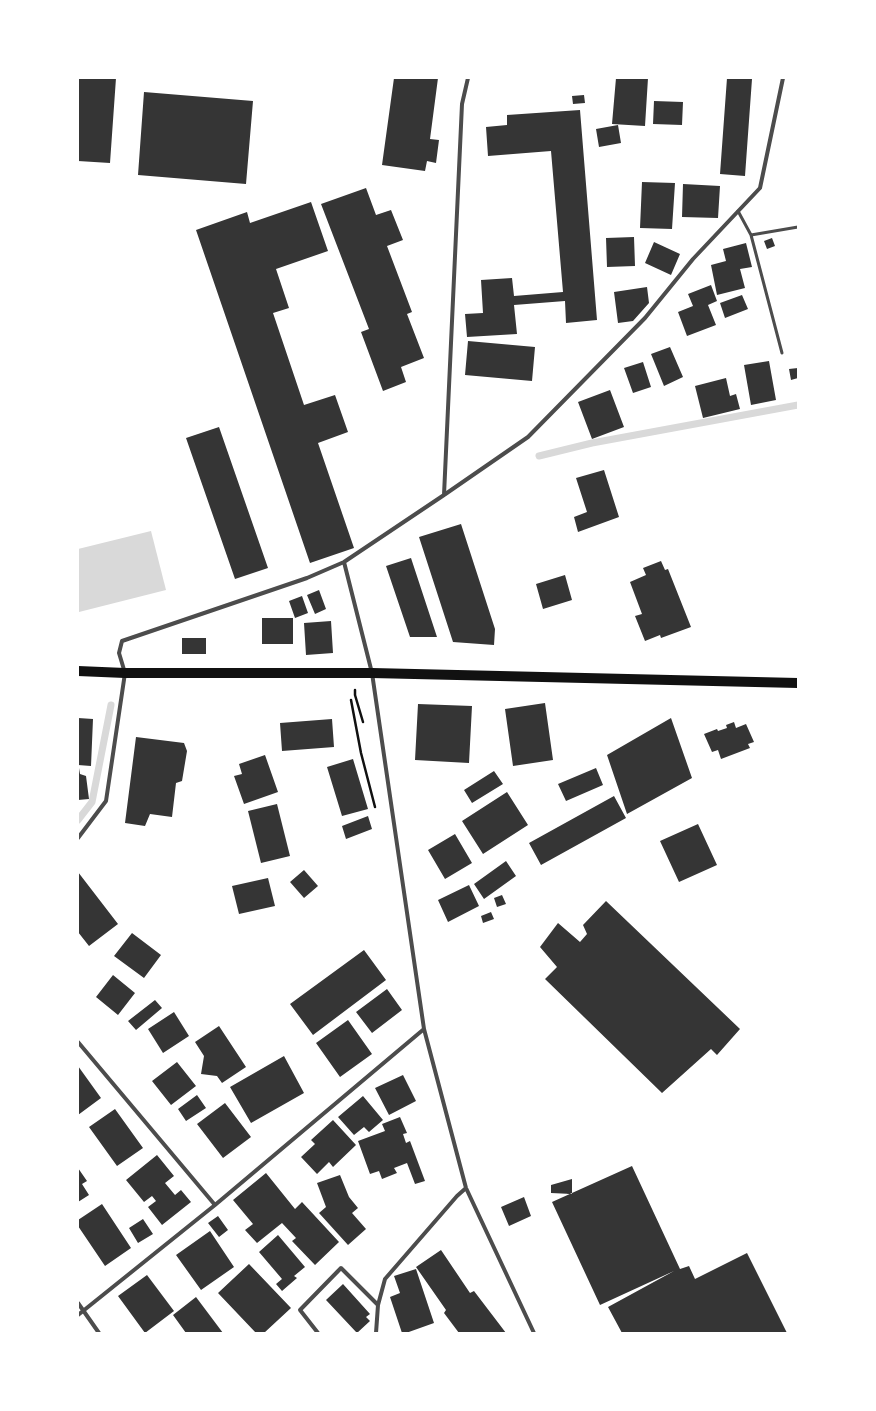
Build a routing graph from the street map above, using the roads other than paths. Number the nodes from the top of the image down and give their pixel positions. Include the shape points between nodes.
1 (468, 78) edge
2 (783, 78) edge
3 (738, 211) junction
4 (798, 227) edge
5 (751, 234) junction
6 (782, 353) dead end
7 (444, 495) junction
8 (344, 562) junction
9 (78, 671) edge
10 (124, 673) junction
11 (372, 673) junction
12 (798, 683) edge
13 (78, 838) edge
14 (424, 1029) junction
15 (78, 1042) edge
16 (466, 1188) junction
17 (215, 1205) junction
18 (78, 1303) edge
19 (378, 1305) junction
20 (84, 1311) junction
21 (78, 1315) edge
22 (100, 1333) edge
23 (318, 1333) edge
24 (376, 1333) edge
25 (534, 1333) edge

1 - 7 street via 462,104
2 - 3 street via 760,188
3 - 5 lane
3 - 7 street via 693,259 645,318 528,437
4 - 5 lane
5 - 6 lane
7 - 8 street
8 - 10 street via 307,578 122,640 119,653
8 - 11 street
9 - 10 main road
10 - 11 main road
10 - 13 street via 106,801
11 - 12 main road
11 - 14 street
14 - 16 street
14 - 17 street
15 - 17 street
16 - 19 street via 385,1279
16 - 25 street
17 - 20 street
18 - 20 street
19 - 23 street via 342,1268 300,1310
19 - 24 street
20 - 21 street
20 - 22 street

